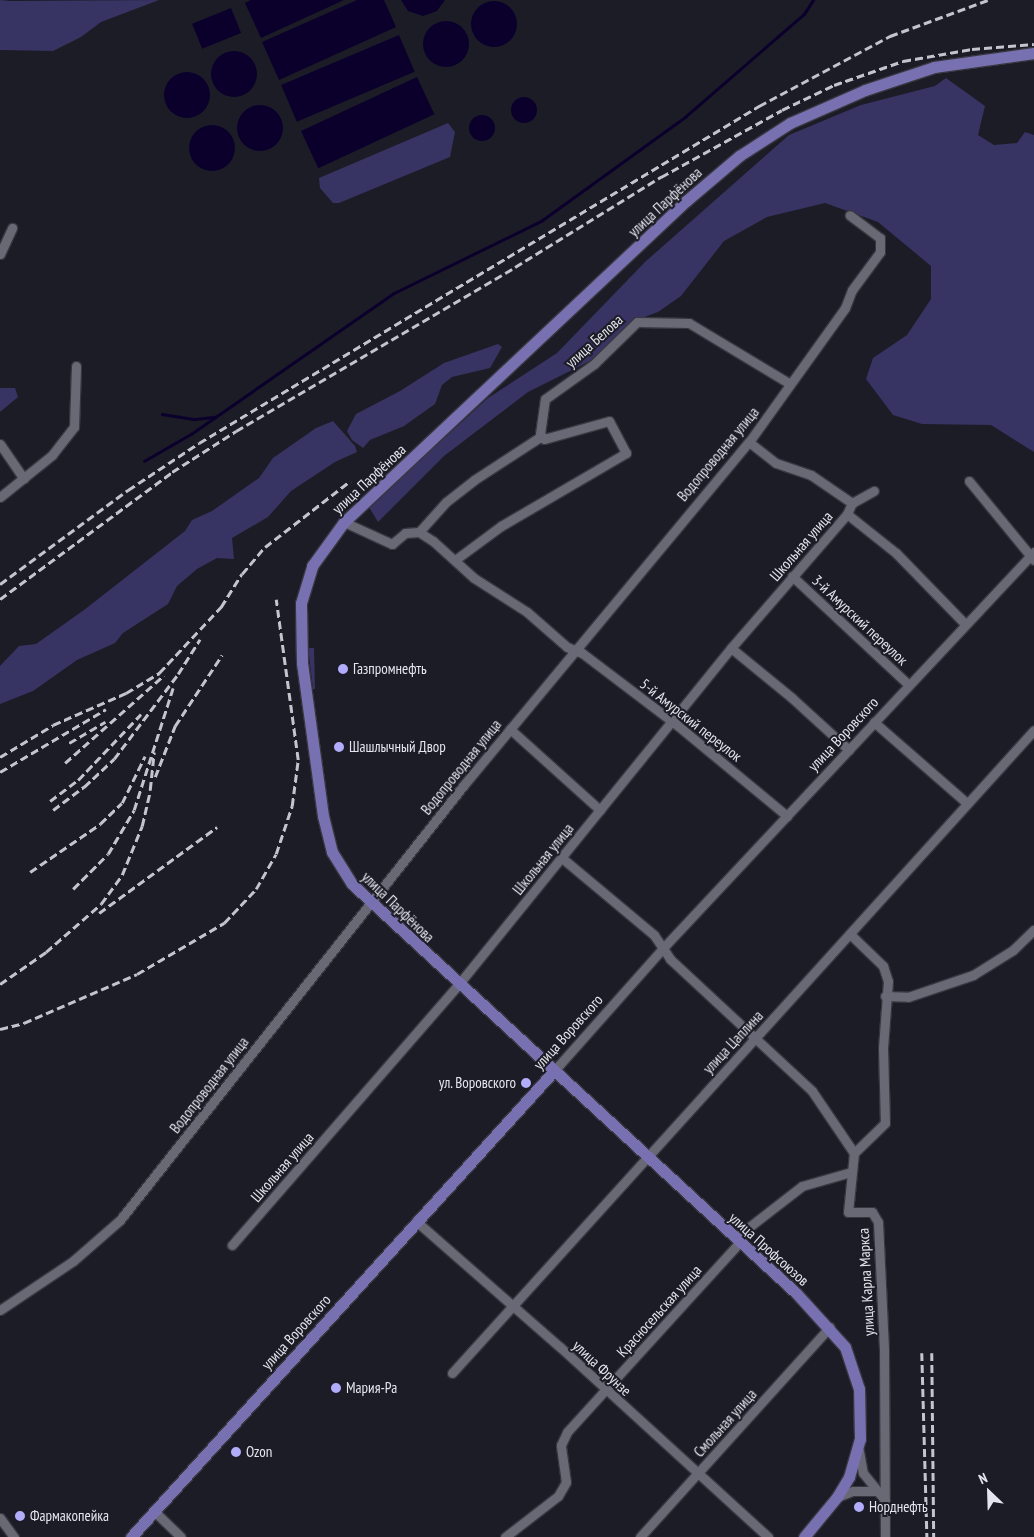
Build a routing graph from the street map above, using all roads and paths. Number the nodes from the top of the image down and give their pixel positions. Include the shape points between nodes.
1 (1034, 53) edge
2 (850, 215) dead end
3 (12, 228) dead end
4 (0, 254) edge
5 (76, 366) dead end
6 (790, 384) junction
7 (540, 437) junction
8 (749, 442) junction
9 (0, 444) edge
10 (24, 479) junction
11 (969, 482) dead end
12 (874, 491) dead end
13 (0, 497) edge
14 (852, 503) junction
15 (847, 514) junction
16 (344, 522) junction
17 (418, 532) junction
18 (1033, 556) edge
19 (455, 560) junction
20 (792, 576) junction
21 (965, 624) junction
22 (731, 648) junction
23 (575, 649) junction
24 (908, 684) junction
25 (672, 722) junction
26 (874, 722) junction
27 (510, 729) junction
28 (1034, 730) edge
29 (849, 750) junction
30 (967, 803) junction
31 (600, 810) junction
32 (787, 816) junction
33 (562, 858) junction
34 (369, 903) junction
35 (1034, 930) edge
36 (851, 935) junction
37 (663, 948) junction
38 (458, 985) junction
39 (885, 996) junction
40 (756, 1038) junction
41 (553, 1072) junction
42 (854, 1153) junction
43 (646, 1158) junction
44 (851, 1172) junction
45 (416, 1221) junction
46 (737, 1240) junction
47 (232, 1245) dead end
48 (513, 1305) junction
49 (0, 1310) edge
50 (830, 1327) junction
51 (452, 1373) dead end
52 (606, 1391) junction
53 (860, 1439) junction
54 (698, 1474) junction
55 (876, 1491) junction
56 (837, 1497) junction
57 (885, 1500) junction
58 (154, 1511) junction
59 (0, 1518) edge
60 (14, 1537) edge
61 (131, 1537) edge
62 (181, 1537) edge
63 (505, 1537) edge
64 (640, 1537) edge
65 (768, 1537) edge
66 (804, 1537) edge
67 (885, 1537) edge

1 - 16 main road, улица Парфёнова via 934,67 839,99 790,123 739,156 686,201
2 - 6 street, Водопроводная улица via 880,238 880,252 852,290 846,308
3 - 4 street
5 - 10 street via 74,427 52,455
6 - 7 street, улица Белова via 689,323 642,321 632,325 594,364 544,399
6 - 8 street, Водопроводная улица
7 - 17 street via 474,480 446,502
7 - 19 street via 544,439 609,421 626,453 501,526
8 - 14 street via 776,463 811,475
8 - 23 street, Водопроводная улица
9 - 10 street
10 - 13 street
11 - 18 street
12 - 14 street
14 - 15 street, Школьная улица
15 - 20 street, Школьная улица
15 - 21 street via 896,554
16 - 17 street via 392,544 405,533
16 - 34 main road, улица Парфёнова via 321,551 308,575 301,603 300,636 327,836 340,869
17 - 19 street, 5-й Амурский переулок
18 - 21 street, улица Воровского
19 - 23 street, 5-й Амурский переулок
20 - 22 street, Школьная улица
20 - 24 street, 3-й Амурский переулок
21 - 24 street, улица Воровского
22 - 25 street, Школьная улица
22 - 29 street
23 - 25 street, 5-й Амурский переулок
23 - 27 street, Водопроводная улица
24 - 26 street, улица Воровского
25 - 31 street, Школьная улица
25 - 32 street, 5-й Амурский переулок
26 - 29 street, улица Воровского
26 - 30 street
27 - 31 street
27 - 34 street, Водопроводная улица
28 - 30 street, улица Цаплина
29 - 32 street, улица Воровского
30 - 36 street, улица Цаплина
31 - 33 street, Школьная улица
32 - 37 street, улица Воровского
33 - 37 street via 654,935
33 - 38 street, Школьная улица
34 - 38 main road, улица Парфёнова
34 - 49 street, Водопроводная улица via 120,1220 73,1261
35 - 39 street via 1013,950 973,975 908,997
36 - 39 street via 883,966 888,980
36 - 40 street, улица Цаплина
37 - 40 street
37 - 41 street, улица Воровского
38 - 41 main road, улица Парфёнова
38 - 47 street, Школьная улица
39 - 42 street via 885,1123
40 - 42 street via 812,1091
40 - 43 street, улица Цаплина
41 - 43 main road, улица Профсоюзов
41 - 45 main road, улица Воровского
42 - 44 street, улица Карла Маркса
43 - 46 main road, улица Профсоюзов
43 - 48 street, улица Цаплина
44 - 46 street, Красносельская улица via 802,1186
44 - 57 street, улица Карла Маркса via 848,1212 872,1212 878,1222 884,1350
45 - 48 street, улица Фрунзе
45 - 58 main road, улица Воровского
46 - 50 main road, улица Профсоюзов
46 - 52 street, Красносельская улица
48 - 51 street, улица Цаплина
48 - 52 street, улица Фрунзе
50 - 53 main road, улица Профсоюзов via 845,1346 855,1369 859,1389
50 - 54 street, Смольная улица
52 - 54 street, улица Фрунзе
52 - 63 street, Красносельская улица via 563,1440 566,1482 558,1496
53 - 55 street via 861,1468
53 - 56 main road, улица Профсоюзов via 849,1476
54 - 64 street, Смольная улица
54 - 65 street, улица Фрунзе
55 - 56 street via 853,1491
55 - 57 street
56 - 66 main road, улица Профсоюзов
57 - 67 street, улица Карла Маркса
58 - 61 main road, улица Воровского
58 - 62 street
59 - 60 street

